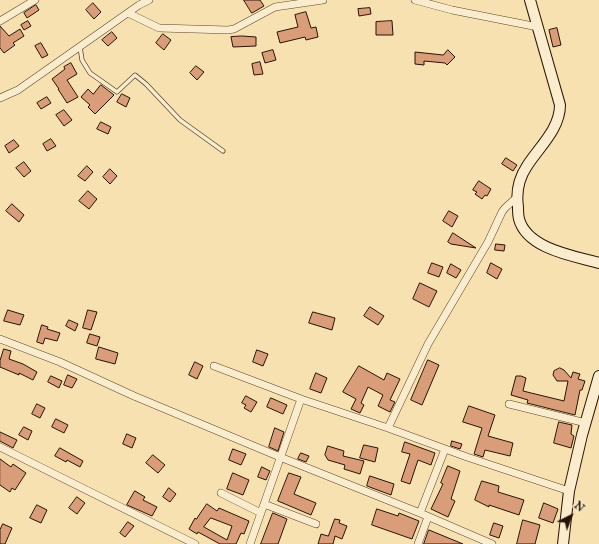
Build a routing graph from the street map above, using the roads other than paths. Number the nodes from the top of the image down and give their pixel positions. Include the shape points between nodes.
1 (35, 0) edge
2 (149, 0) edge
3 (322, 0) edge
4 (415, 0) edge
5 (530, 0) edge
6 (138, 3) edge
7 (128, 14) junction
8 (0, 21) edge
9 (538, 27) junction
10 (80, 47) junction
11 (1, 95) edge
12 (223, 151) dead end
13 (516, 198) junction
14 (599, 263) edge
15 (0, 339) edge
16 (214, 366) dead end
17 (599, 376) edge
18 (301, 399) junction
19 (509, 404) dead end
20 (586, 423) junction
21 (388, 428) junction
22 (0, 447) edge
23 (446, 449) junction
24 (280, 457) junction
25 (569, 491) junction
26 (221, 493) dead end
27 (264, 504) junction
28 (261, 513) junction
29 (420, 513) junction
30 (428, 517) junction
31 (316, 524) dead end
32 (195, 544) edge
33 (250, 544) edge
34 (418, 544) edge
35 (492, 544) edge
36 (563, 544) edge

1 - 8 street
2 - 6 street
3 - 7 street via 276,7 228,30 159,28
4 - 9 street
5 - 9 street
6 - 7 street
7 - 10 street
9 - 13 street via 560,114 556,125 526,168
10 - 11 street via 18,90
10 - 12 lane via 82,60 90,73 117,92 134,75 180,120
13 - 14 street via 519,220 531,238 539,244
13 - 21 street via 502,212 488,242 428,344
15 - 24 street via 60,362
16 - 18 street
17 - 20 street
18 - 21 street
18 - 24 street
19 - 20 street
20 - 25 street
21 - 23 street
22 - 32 street
23 - 25 street
23 - 29 street
24 - 27 street
24 - 29 street
25 - 36 street
26 - 28 street
27 - 28 street
27 - 31 street
28 - 33 street
29 - 30 street
30 - 34 street
30 - 35 street

